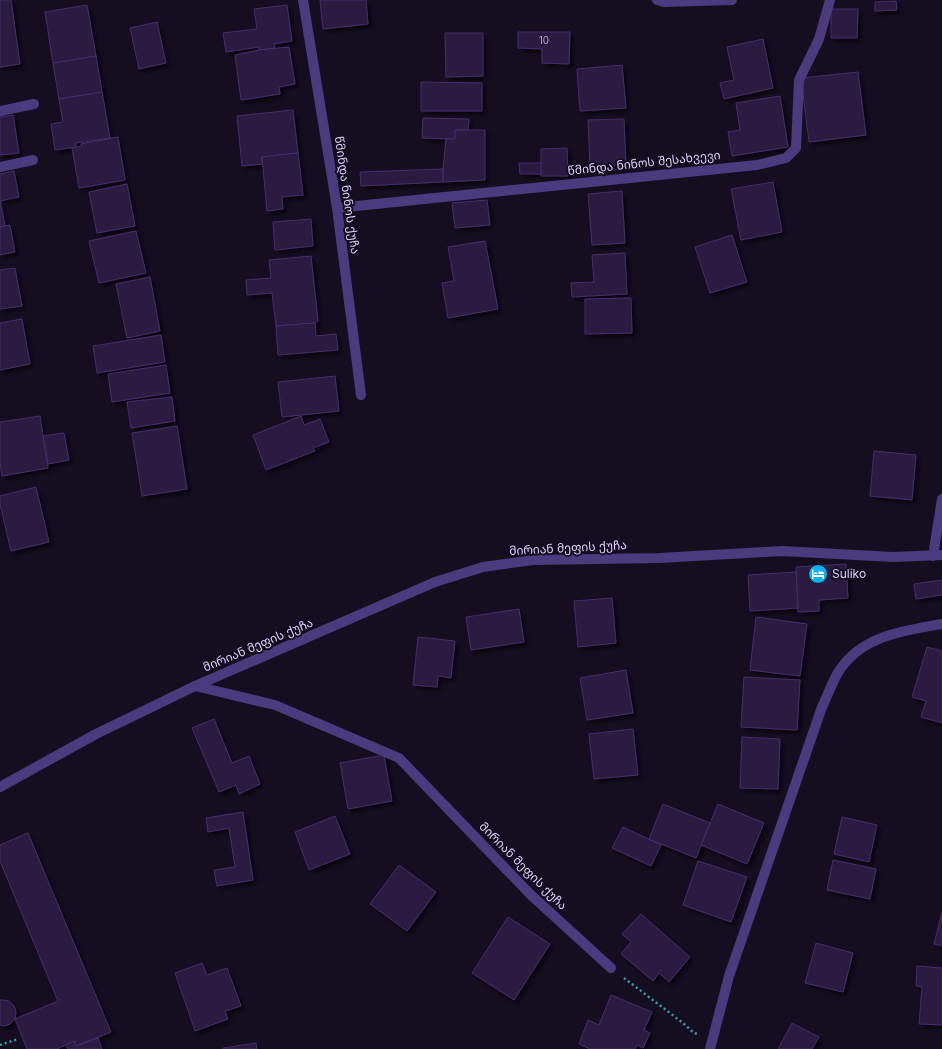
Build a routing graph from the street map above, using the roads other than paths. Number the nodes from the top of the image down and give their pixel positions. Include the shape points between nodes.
1 (303, 0) edge
2 (732, 0) edge
3 (830, 0) edge
4 (662, 1) edge
5 (34, 104) dead end
6 (0, 110) edge
7 (33, 160) dead end
8 (0, 167) edge
9 (336, 208) junction
10 (361, 395) dead end
11 (942, 499) edge
12 (938, 555) edge
13 (942, 624) edge
14 (195, 686) junction
15 (0, 787) edge
16 (611, 968) road end
17 (710, 1049) edge

1 - 9 street, წმინდა ნინოს ქუჩა
2 - 4 street
3 - 9 street, წმინდა ნინოს შესახვევი via 819,39 799,80 796,148 786,158 757,165
5 - 6 street
7 - 8 street
9 - 10 street, წმინდა ნინოს ქუჩა
11 - 12 street
12 - 14 street, მირიან მეფის ქუჩა via 893,556 782,551 660,558 532,560 483,567 435,582
13 - 17 street via 903,631 874,640 854,652 839,671 822,707 729,976
14 - 15 street, მირიან მეფის ქუჩა via 96,734
14 - 16 street, მირიან მეფის ქუჩა via 275,705 399,758 531,895

